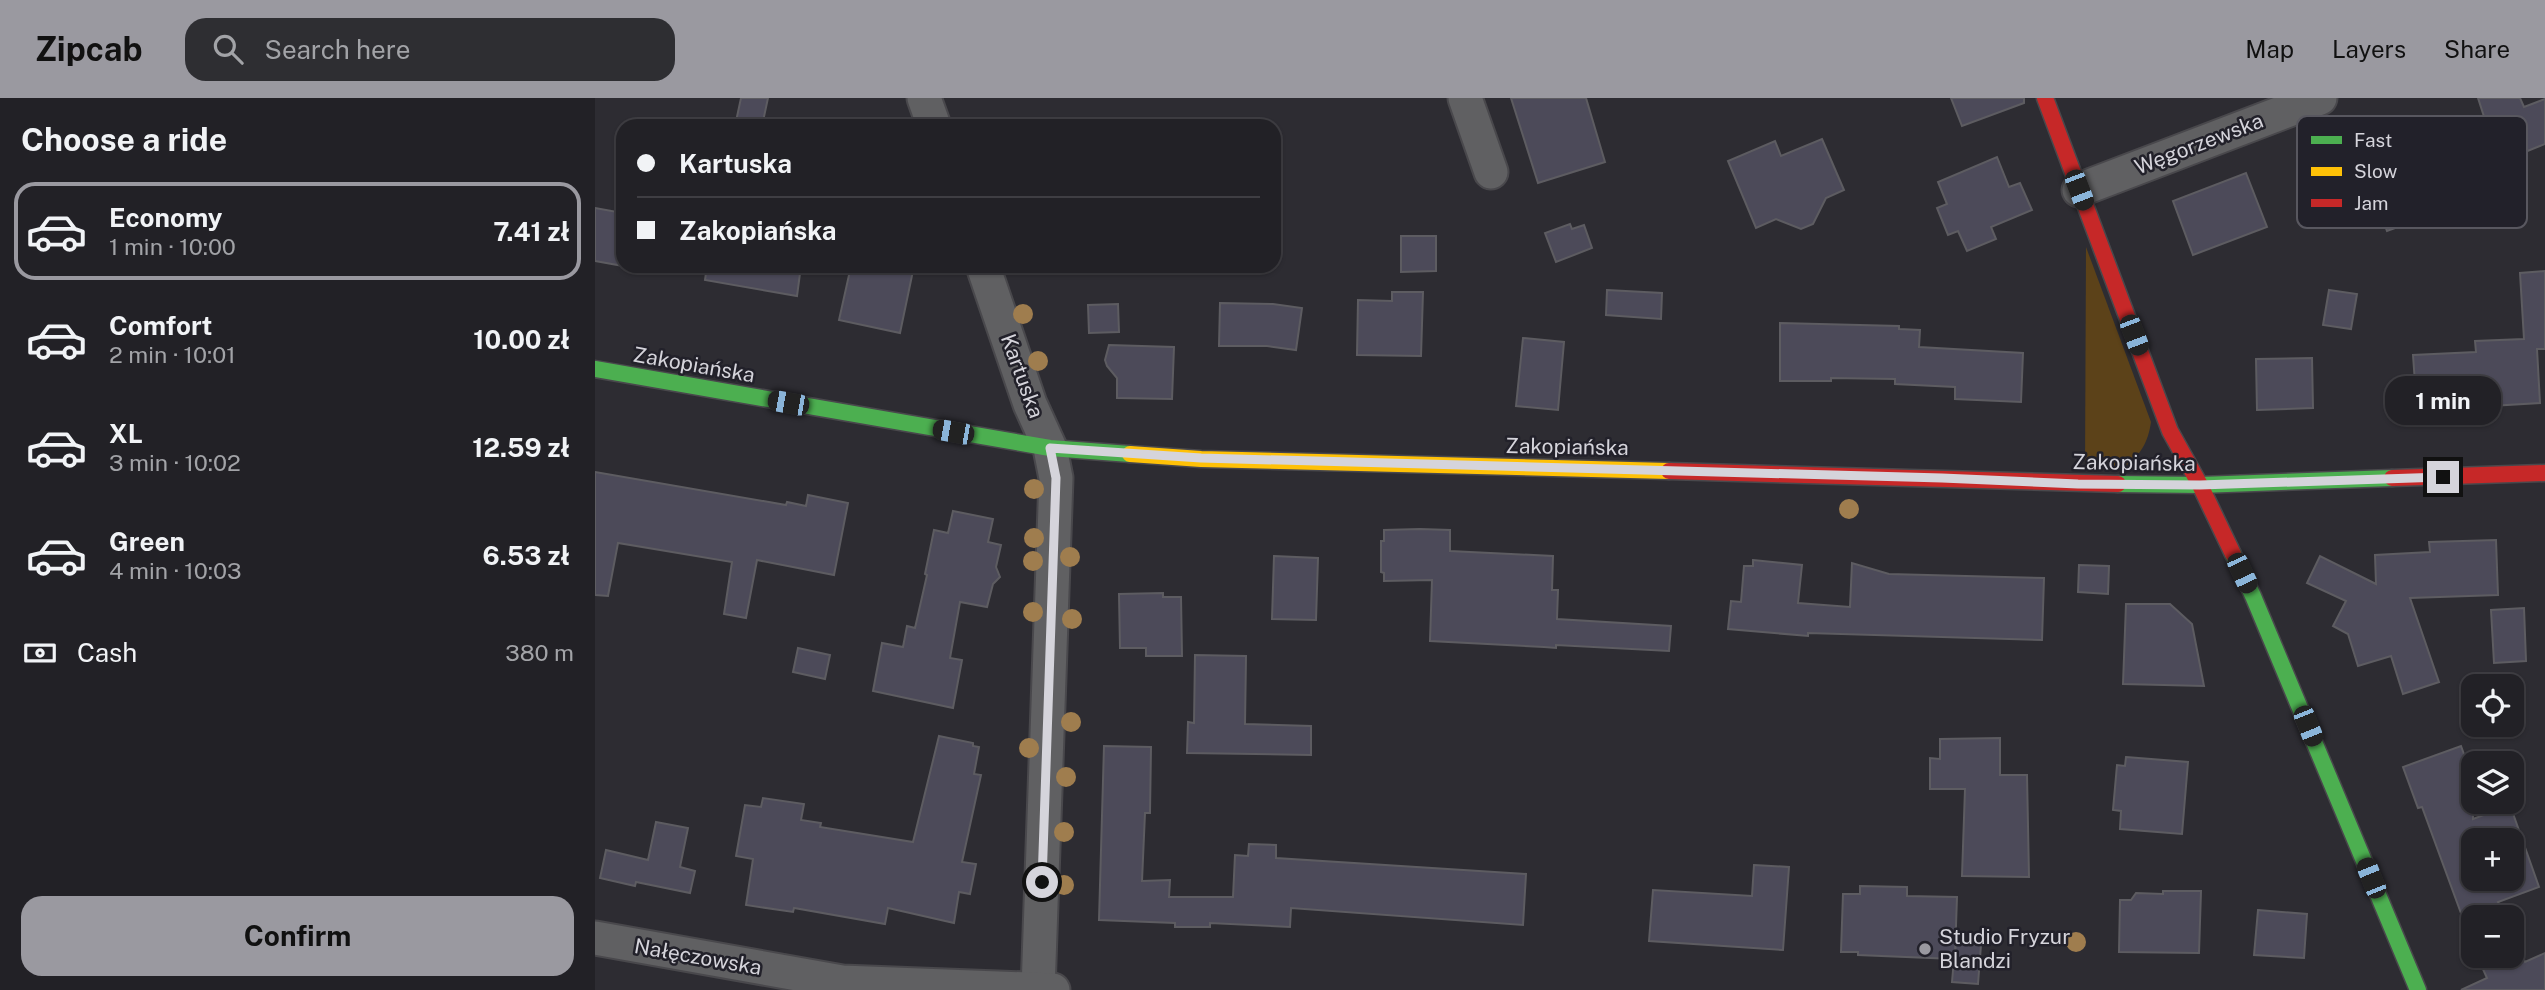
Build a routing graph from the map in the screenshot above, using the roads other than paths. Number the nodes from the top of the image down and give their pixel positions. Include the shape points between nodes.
1 (924, 98) edge
2 (1465, 98) edge
3 (2045, 98) edge
4 (2320, 98) edge
5 (932, 119) edge
6 (1491, 172) dead end
7 (2079, 190) junction
8 (984, 273) edge
9 (595, 369) edge
10 (1050, 448) junction
11 (2545, 473) edge
12 (2200, 485) junction
13 (595, 938) edge
14 (1038, 990) edge
15 (1052, 990) edge
16 (2418, 990) edge

1 - 5 street
2 - 6 street
3 - 7 street
4 - 7 street, Węgorzewska
7 - 12 street via 2170,431
8 - 10 street, Kartuska
9 - 10 street, Zakopiańska
10 - 12 street, Zakopiańska via 1201,458
10 - 14 street, Kartuska via 1056,478
11 - 12 street, Zakopiańska
12 - 16 street via 2258,607
13 - 14 street, Nałęczowska via 820,980
14 - 15 street, Nałęczowska

